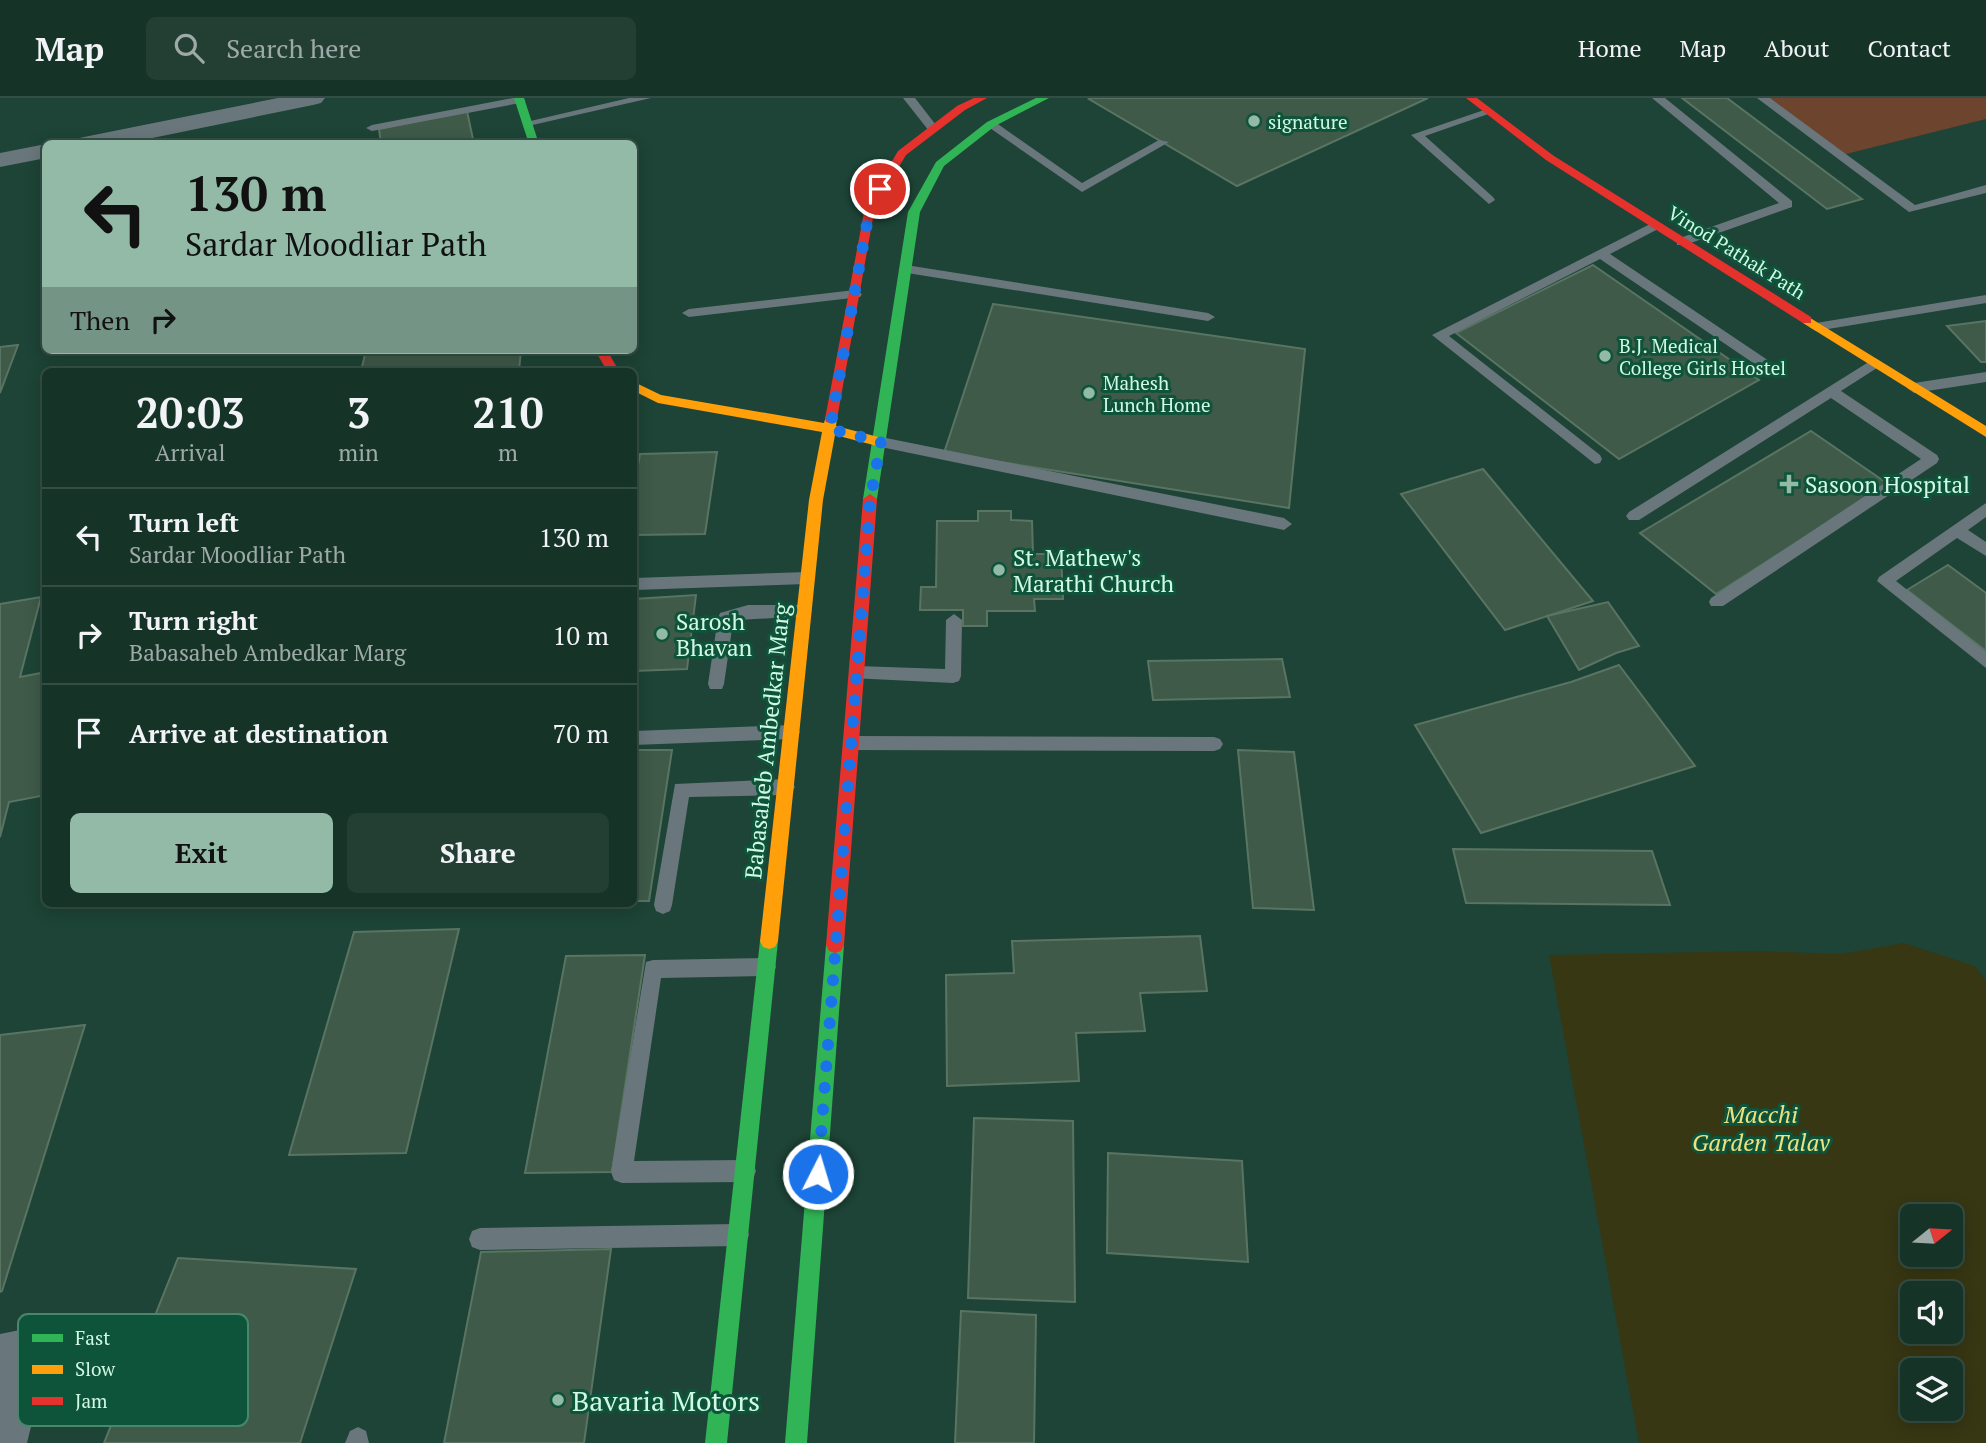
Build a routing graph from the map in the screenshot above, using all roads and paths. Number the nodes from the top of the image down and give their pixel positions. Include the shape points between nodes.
1 (313, 98) edge
2 (645, 98) edge
3 (909, 98) edge
4 (982, 98) edge
5 (1044, 98) edge
6 (1471, 98) edge
7 (1658, 98) edge
8 (1763, 98) edge
9 (520, 99) edge
10 (496, 107) edge
11 (1488, 112) junction
12 (528, 123) junction
13 (991, 124) junction
14 (372, 128) dead end
15 (933, 129) junction
16 (104, 140) edge
17 (533, 140) edge
18 (1163, 142) dead end
19 (42, 152) edge
20 (0, 160) edge
21 (1986, 189) edge
22 (1489, 200) dead end
23 (1656, 225) junction
24 (1681, 242) junction
25 (1600, 253) junction
26 (906, 269) junction
27 (855, 294) junction
28 (1986, 299) edge
29 (689, 313) dead end
30 (1208, 317) dead end
31 (1816, 327) junction
32 (1875, 363) junction
33 (1770, 368) dead end
34 (1986, 377) edge
35 (637, 388) edge
36 (1914, 388) junction
37 (1832, 392) junction
38 (830, 429) junction
39 (1986, 432) edge
40 (881, 442) junction
41 (1595, 459) dead end
42 (1986, 509) edge
43 (1634, 516) dead end
44 (1284, 524) dead end
45 (1957, 530) junction
46 (1986, 550) edge
47 (807, 578) junction
48 (637, 584) edge
49 (1717, 602) dead end
50 (804, 611) junction
51 (954, 620) dead end
52 (1986, 661) edge
53 (857, 673) junction
54 (716, 684) dead end
55 (791, 732) junction
56 (637, 738) edge
57 (852, 743) junction
58 (1214, 744) dead end
59 (786, 787) junction
60 (663, 905) dead end
61 (766, 967) junction
62 (745, 1171) junction
63 (738, 1235) junction
64 (481, 1239) dead end
65 (18, 1354) edge
66 (0, 1358) edge
67 (18, 1378) edge
68 (2, 1443) edge
69 (716, 1443) edge
70 (796, 1443) edge

1 - 16 street
2 - 12 lane
3 - 15 lane
4 - 15 main road, Babasaheb Ambedkar Marg
5 - 13 main road
6 - 11 main road, Vinod Pathak Path
7 - 24 lane via 1788,204
8 - 21 lane via 1913,209
9 - 10 lane
9 - 12 main road
10 - 14 lane
11 - 22 lane via 1418,135
11 - 23 main road, Vinod Pathak Path via 1550,158
12 - 17 main road
13 - 18 lane via 1082,188
13 - 26 main road via 940,164 914,212
15 - 27 main road, Babasaheb Ambedkar Marg via 902,153 870,207
19 - 20 street
23 - 24 main road, Vinod Pathak Path
23 - 25 lane
24 - 31 main road, Vinod Pathak Path
25 - 33 lane
25 - 41 lane via 1439,335
26 - 30 lane
26 - 40 main road
27 - 29 lane
27 - 38 main road, Babasaheb Ambedkar Marg
28 - 31 lane
31 - 32 main road, Vinod Pathak Path
32 - 36 main road, Vinod Pathak Path
32 - 37 lane
34 - 36 lane
35 - 38 main road via 658,399
36 - 39 main road, Vinod Pathak Path
37 - 43 lane
37 - 49 lane via 1932,459
38 - 40 main road
38 - 47 main road, Babasaheb Ambedkar Marg
40 - 44 lane
40 - 53 main road via 870,465
42 - 45 lane
45 - 46 lane
45 - 52 lane via 1885,581
47 - 48 lane
47 - 50 main road, Babasaheb Ambedkar Marg
50 - 54 lane via 748,611 726,618
50 - 55 main road, Babasaheb Ambedkar Marg
51 - 53 lane via 953,676
53 - 57 main road
55 - 56 lane
55 - 59 main road, Babasaheb Ambedkar Marg
57 - 58 lane
57 - 70 main road
59 - 60 lane via 681,789
59 - 61 main road, Babasaheb Ambedkar Marg
61 - 62 main road, Babasaheb Ambedkar Marg
61 - 62 lane via 653,969 622,1172
62 - 63 main road, Babasaheb Ambedkar Marg
63 - 64 lane
63 - 69 main road, Babasaheb Ambedkar Marg
65 - 66 street
67 - 68 street

